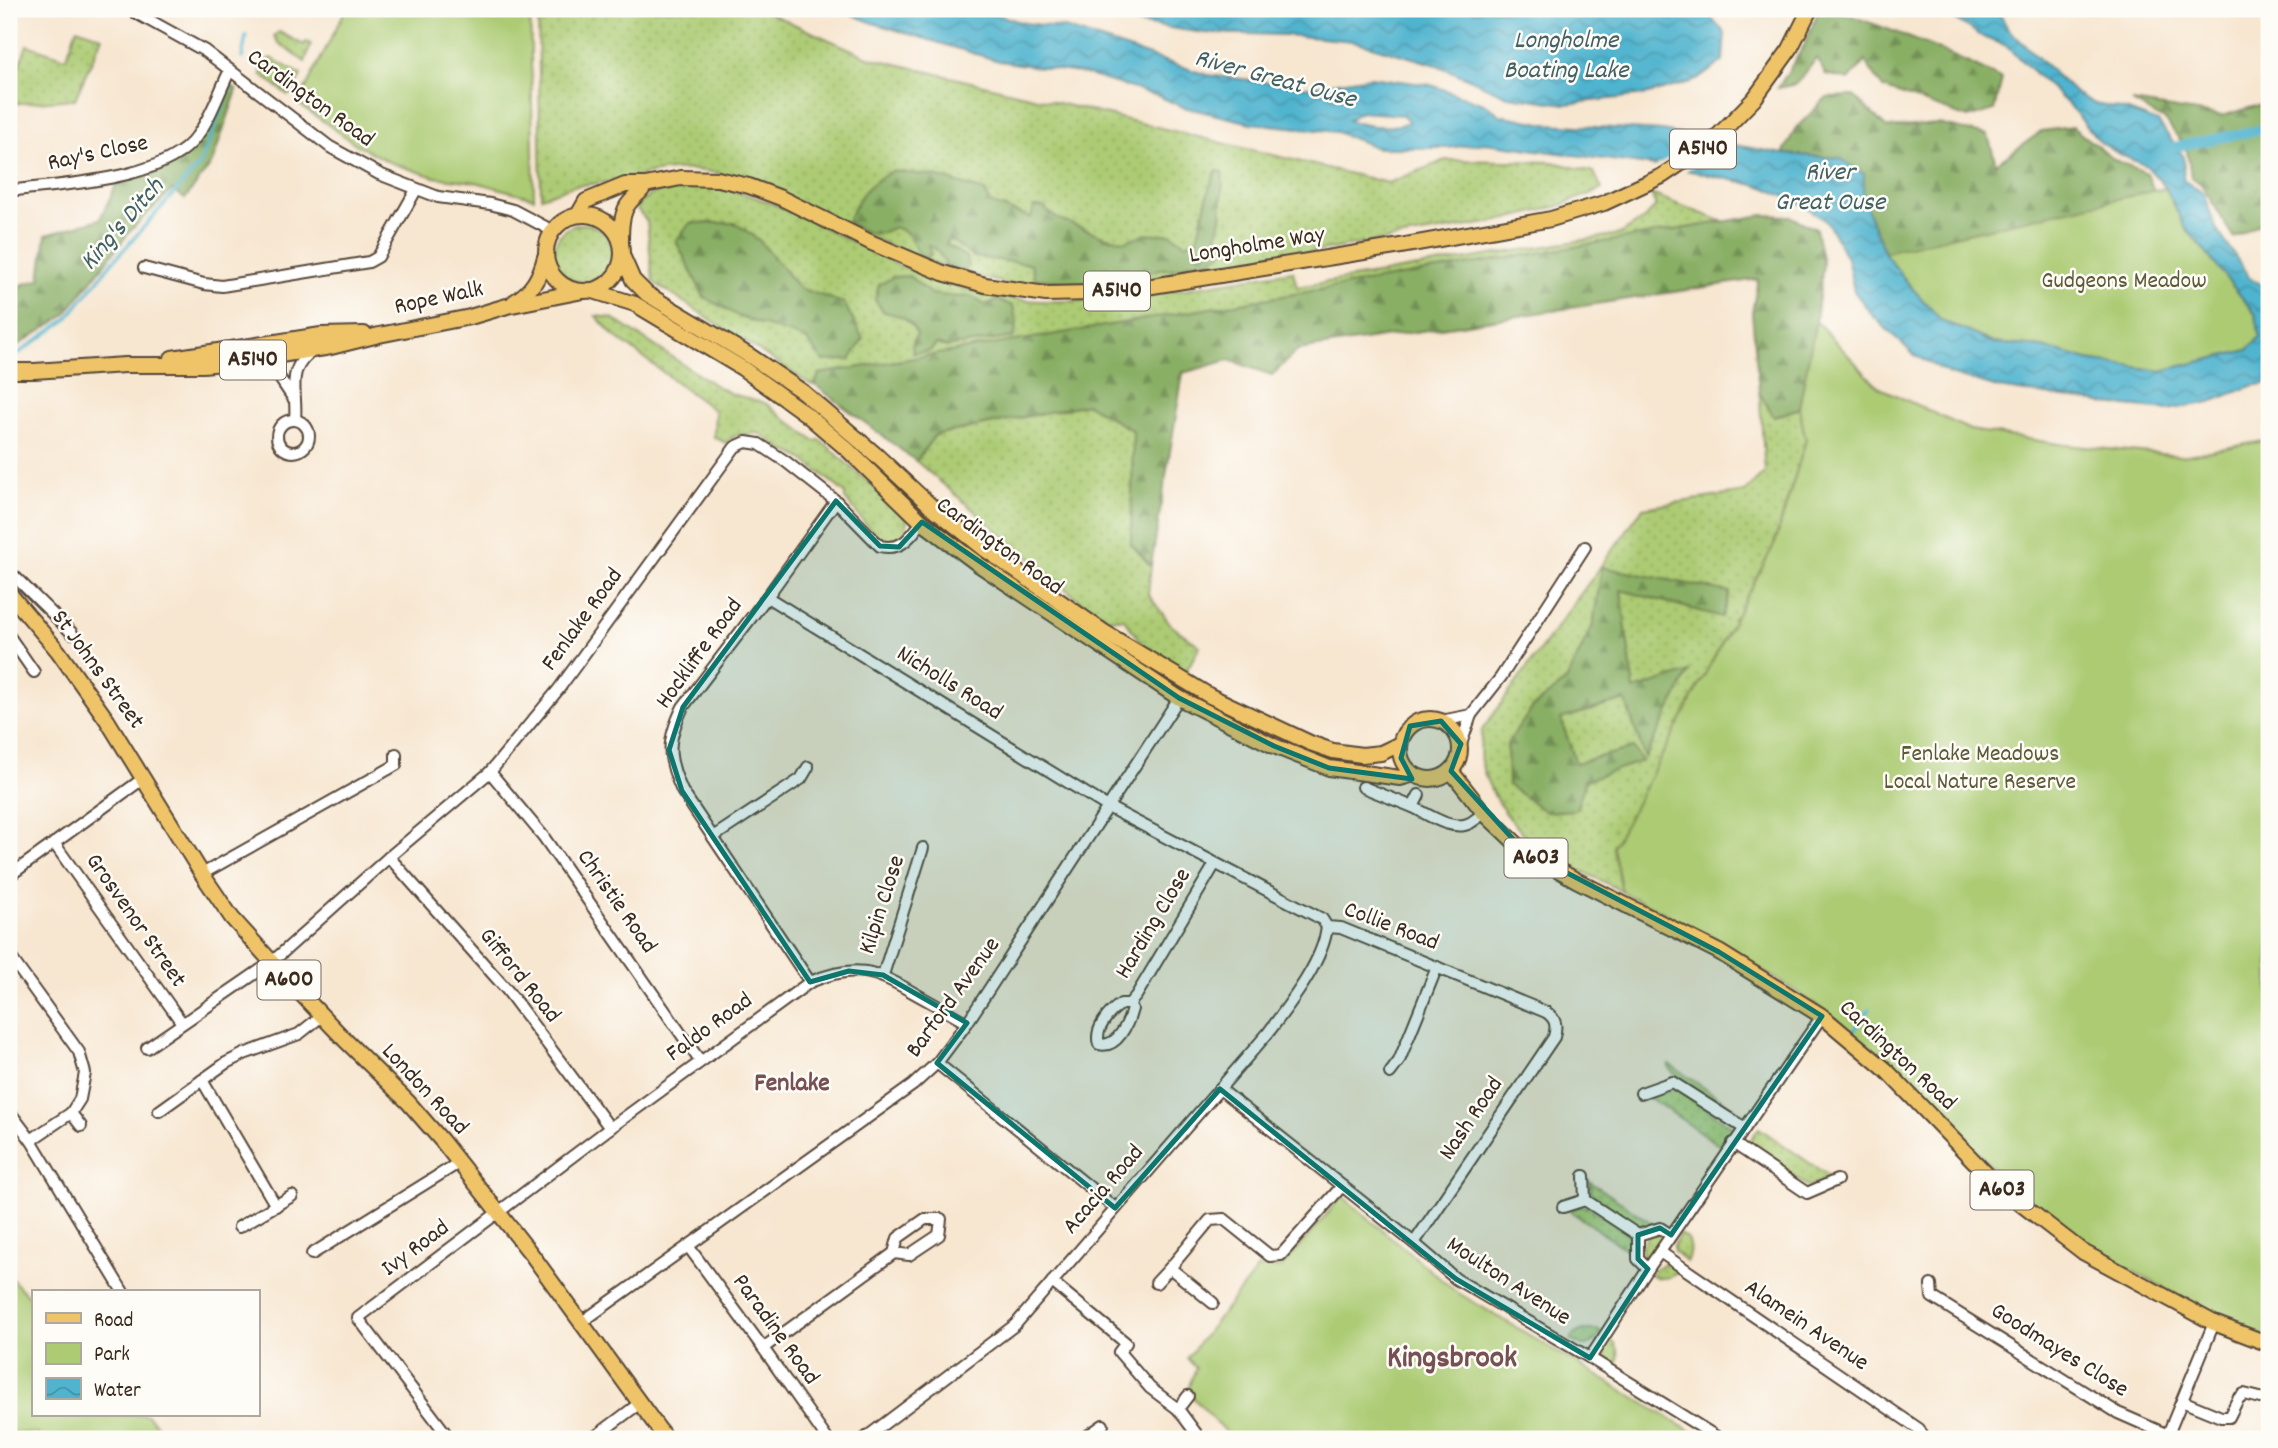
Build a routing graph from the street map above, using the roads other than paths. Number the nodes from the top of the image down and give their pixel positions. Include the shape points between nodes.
1 (129, 9) edge
2 (1810, 9) edge
3 (230, 70) junction
4 (645, 185) junction
5 (9, 188) edge
6 (416, 190) junction
7 (578, 215) junction
8 (553, 230) junction
9 (621, 249) junction
10 (546, 252) junction
11 (144, 268) dead end
12 (586, 290) junction
13 (507, 306) junction
14 (379, 334) junction
15 (314, 350) junction
16 (243, 361) junction
17 (125, 365) junction
18 (9, 371) edge
19 (293, 398) junction
20 (295, 420) dead end
21 (836, 501) junction
22 (922, 522) junction
23 (1585, 547) dead end
24 (9, 571) edge
25 (9, 593) edge
26 (767, 597) junction
27 (72, 634) dead end
28 (11, 643) edge
29 (34, 671) dead end
30 (1179, 698) junction
31 (1471, 715) junction
32 (1441, 721) junction
33 (1400, 744) junction
34 (1460, 748) junction
35 (396, 754) dead end
36 (808, 767) dead end
37 (1451, 771) junction
38 (490, 772) junction
39 (1414, 774) junction
40 (144, 778) junction
41 (1363, 787) dead end
42 (1419, 794) dead end
43 (1471, 796) junction
44 (1108, 807) junction
45 (1413, 807) junction
46 (1484, 813) junction
47 (713, 837) junction
48 (54, 843) junction
49 (923, 848) dead end
50 (389, 857) junction
51 (1215, 864) junction
52 (202, 874) junction
53 (9, 876) edge
54 (1327, 927) junction
55 (9, 955) edge
56 (272, 962) junction
57 (1437, 967) junction
58 (883, 975) junction
59 (810, 982) junction
60 (1129, 1004) dead end
61 (323, 1015) junction
62 (1822, 1016) junction
63 (1554, 1018) joint
64 (182, 1023) junction
65 (967, 1023) junction
66 (147, 1048) dead end
67 (700, 1061) junction
68 (937, 1063) junction
69 (1390, 1073) dead end
70 (202, 1080) junction
71 (1220, 1089) junction
72 (1641, 1093) dead end
73 (9, 1111) edge
74 (159, 1111) dead end
75 (71, 1113) junction
76 (81, 1126) dead end
77 (610, 1128) junction
78 (1744, 1128) junction
79 (31, 1140) junction
80 (1733, 1143) junction
81 (460, 1162) junction
82 (1584, 1176) dead end
83 (1837, 1180) dead end
84 (1342, 1186) junction
85 (292, 1196) dead end
86 (1585, 1200) junction
87 (276, 1206) junction
88 (1563, 1207) dead end
89 (1115, 1208) junction
90 (499, 1213) junction
91 (239, 1227) dead end
92 (1671, 1234) junction
93 (1638, 1235) junction
94 (1413, 1243) junction
95 (688, 1246) junction
96 (1660, 1252) junction
97 (894, 1253) dead end
98 (312, 1254) dead end
99 (1170, 1268) junction
100 (1648, 1269) junction
101 (1052, 1282) junction
102 (1156, 1283) dead end
103 (122, 1290) edge
104 (1213, 1303) dead end
105 (1920, 1303) dead end
106 (582, 1322) junction
107 (2214, 1323) junction
108 (2269, 1344) edge
109 (763, 1348) junction
110 (1590, 1358) junction
111 (1188, 1396) dead end
112 (2260, 1398) dead end
113 (2182, 1401) junction
114 (640, 1403) junction
115 (1178, 1409) junction
116 (1103, 1424) dead end
117 (1198, 1436) dead end
118 (2167, 1437) edge
119 (450, 1439) edge
120 (593, 1439) edge
121 (666, 1439) edge
122 (827, 1439) edge
123 (864, 1439) edge
124 (1083, 1439) edge
125 (1720, 1439) edge
126 (1924, 1439) edge

1 - 3 street, Cardington Road
2 - 4 main road, Longholme Way / A5140 via 1779,66 1711,143 1654,181 1604,203 1517,226 1191,281 1046,294 996,287 943,273 781,198 733,181 692,177
3 - 5 street, Ray's Close via 195,140 175,157 142,171
3 - 6 street, Cardington Road via 330,147
4 - 7 main road, Longholme Way / A5140 via 605,192 586,201
4 - 9 main road via 626,209
6 - 8 street, Cardington Road via 505,207
6 - 11 street via 378,257 369,262 222,286
7 - 8 main road
7 - 9 main road via 593,216 610,226
8 - 10 main road
9 - 12 main road via 614,275 600,287
9 - 33 main road, Cardington Road via 629,274 647,294 803,392 932,507 1104,632 1210,696 1310,743 1362,755
10 - 12 main road via 561,283
10 - 13 main road, Rope Walk / A5140 via 533,287
12 - 13 main road, Rope Walk / A5140
12 - 22 main road, Cardington Road via 635,304 742,368 806,414
13 - 14 main road, Rope Walk / A5140
14 - 15 main road, Rope Walk / A5140
14 - 17 main road, Rope Walk / A5140 via 321,335
15 - 16 main road, Rope Walk / A5140
15 - 19 street via 297,366
16 - 17 main road, Rope Walk / A5140
16 - 19 street via 273,368
17 - 18 main road, Rope Walk / A5140
19 - 20 street
21 - 22 street, Fenlake Road via 880,546 898,547
21 - 26 street, Hockliffe Road
21 - 38 street, Fenlake Road via 759,443 735,447 558,690
22 - 30 main road, Cardington Road
23 - 31 street
24 - 27 street
25 - 40 main road, St Johns Street / A600 via 58,651
26 - 44 street, Nicholls Road
26 - 47 street, Hockliffe Road via 683,708 673,728 671,766
28 - 29 street
30 - 39 main road, Cardington Road via 1329,768 1400,778
30 - 44 street, Barford Avenue
31 - 32 street
31 - 34 street
32 - 33 main road via 1426,719 1410,726
32 - 34 main road via 1454,730
33 - 39 main road via 1401,758
34 - 37 main road
34 - 43 main road, Cardington Road / A603
35 - 52 street via 396,765
36 - 47 street via 801,779
37 - 39 main road via 1440,778
37 - 43 main road, Cardington Road / A603
38 - 50 street, Fenlake Road
38 - 67 street, Christie Road via 543,835
40 - 48 street
40 - 52 main road, London Road / A600
41 - 45 street
42 - 45 street
43 - 46 main road, Cardington Road / A603
44 - 51 street, Collie Road
44 - 65 street, Barford Avenue
45 - 46 street via 1458,826
46 - 62 main road, Cardington Road / A603 via 1545,863 1719,952
47 - 59 street, Hockliffe Road
48 - 53 street
48 - 64 street, Grosvenor Street
49 - 58 street, Kilpin Close
50 - 56 street, Fenlake Road
50 - 77 street, Gifford Road via 507,990
51 - 54 street, Collie Road via 1322,919
51 - 60 street, Harding Close
52 - 56 main road, London Road / A600 via 232,918
54 - 57 street, Collie Road via 1341,928
54 - 71 street, Acacia Road via 1292,1002
55 - 75 street via 84,1064 85,1085
56 - 61 main road, London Road / A600
56 - 64 street, Fenlake Road
57 - 63 street, Collie Road
57 - 69 street
58 - 59 street, Faldo Road via 849,971
58 - 65 street, Faldo Road
59 - 67 street, Faldo Road
61 - 70 street via 305,1031 244,1054
61 - 81 main road, London Road / A600
62 - 78 street
62 - 107 main road, Cardington Road / A603 via 1886,1070 1999,1188 2051,1229 2114,1270
63 - 94 street, Nash Road via 1554,1037
64 - 66 street, Fenlake Road
65 - 68 street, Barford Avenue
67 - 77 street, Faldo Road
68 - 89 street
68 - 95 street, Barford Avenue via 887,1106
70 - 74 street
70 - 87 street
71 - 84 street, Moulton Avenue
71 - 89 street, Acacia Road
72 - 78 street via 1672,1082
73 - 79 street
75 - 76 street
75 - 79 street
77 - 90 street, Faldo Road
78 - 80 street
79 - 103 street
80 - 83 street via 1807,1193
80 - 92 street
81 - 90 main road, London Road / A600
81 - 98 street
82 - 86 street
84 - 94 street, Moulton Avenue
84 - 99 street via 1281,1255 1269,1255 1224,1219 1210,1220
85 - 87 street
86 - 88 street
86 - 93 street
87 - 91 street
89 - 101 street, Acacia Road
90 - 106 main road, London Road / A600
90 - 119 street, Ivy Road via 358,1318
92 - 93 street via 1660,1228
92 - 96 street
93 - 100 street via 1638,1259
94 - 110 street, Moulton Avenue via 1456,1279
95 - 106 street, Barford Avenue
95 - 109 street, Paradine Road
96 - 100 street
96 - 126 street, Alamein Avenue via 1919,1429
97 - 109 street
99 - 102 street
99 - 104 street
100 - 110 street
101 - 115 street via 1126,1343 1119,1352 1150,1388
101 - 123 street, Acacia Road via 1015,1325
105 - 118 street, Goodmayes Close via 1931,1291 2118,1413
106 - 114 main road, London Road / A600
107 - 108 main road, Cardington Road / A603
107 - 113 street
109 - 122 street, Paradine Road
110 - 125 street, Moulton Avenue
111 - 115 street
112 - 113 street via 2244,1394 2228,1417
113 - 118 street
114 - 120 street
114 - 121 main road, London Road / A600
115 - 117 street
116 - 124 street

